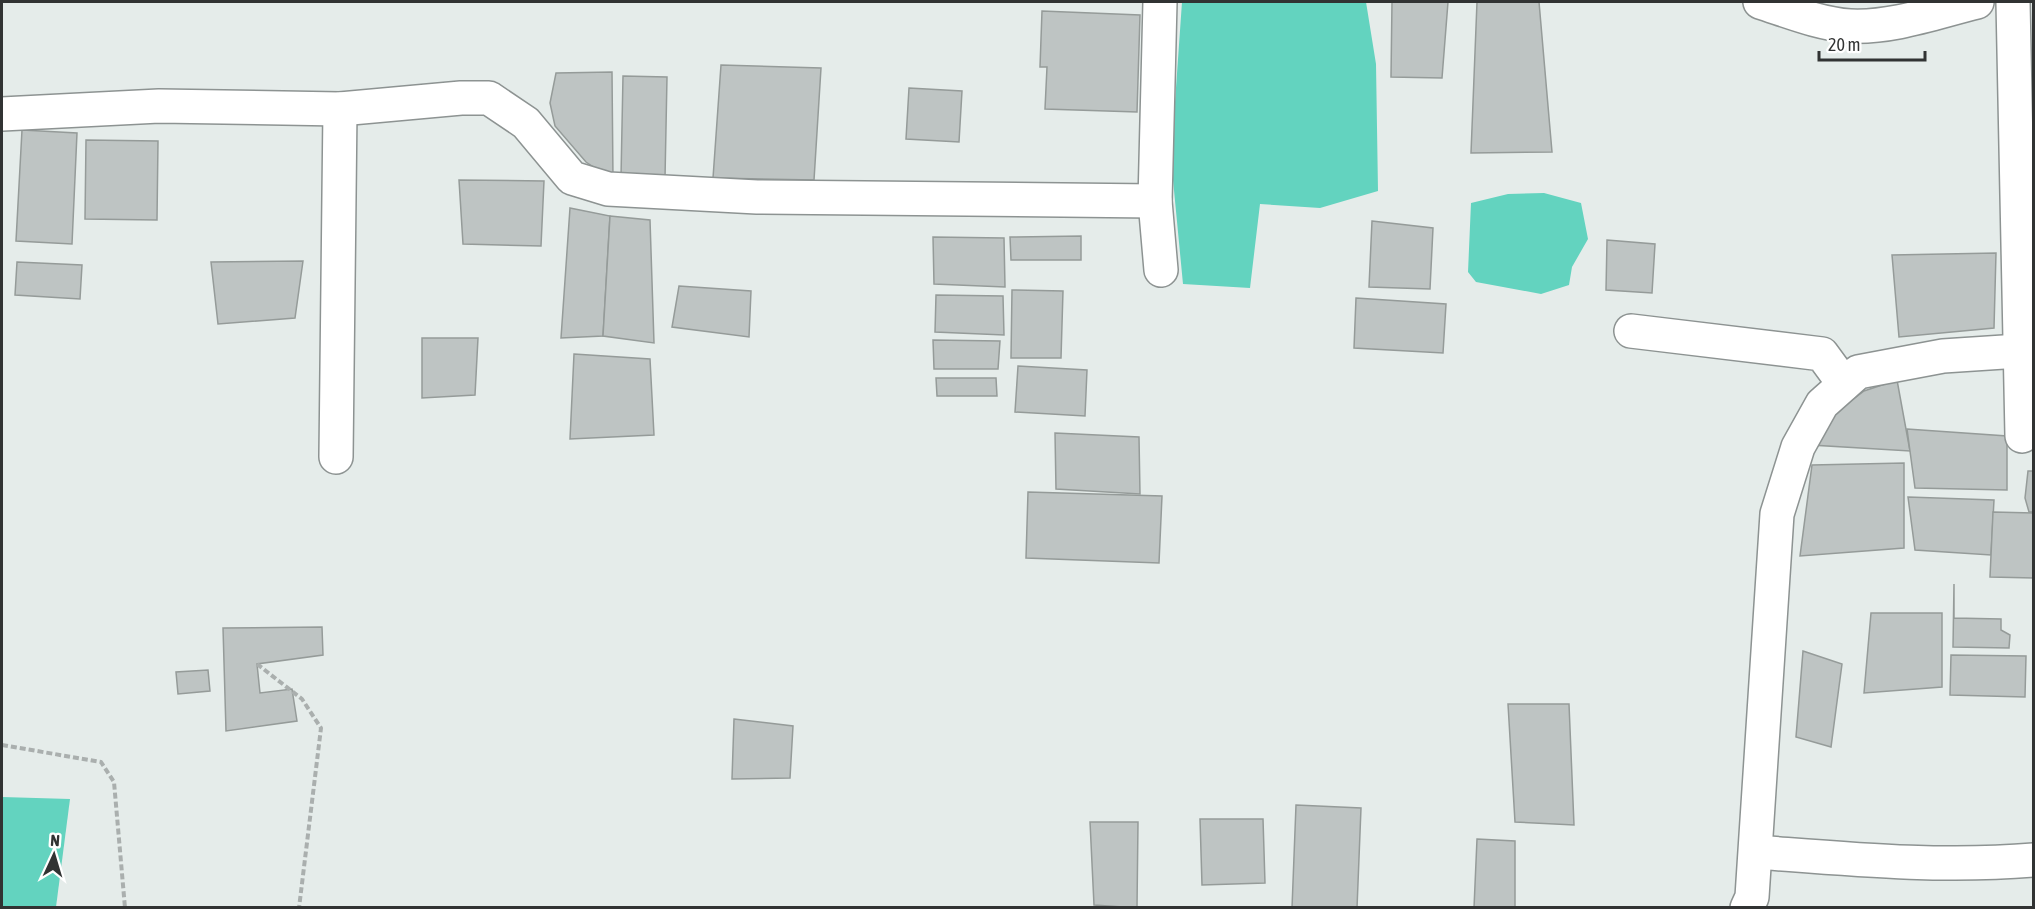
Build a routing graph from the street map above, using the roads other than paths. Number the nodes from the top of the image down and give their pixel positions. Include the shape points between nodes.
1 (1160, 2) edge
2 (1760, 2) edge
3 (1977, 2) edge
4 (2013, 2) edge
5 (340, 109) junction
6 (2, 114) edge
7 (1155, 201) junction
8 (1161, 270) dead end
9 (1631, 331) dead end
10 (2019, 351) junction
11 (1844, 384) junction
12 (2022, 436) dead end
13 (336, 457) dead end
14 (1756, 852) junction
15 (2034, 860) edge
16 (1750, 904) edge

1 - 7 street
2 - 3 street via 1849,26 1903,21
4 - 10 street
5 - 6 street via 159,106
5 - 7 street via 489,98 526,123 572,178 608,189 757,197
5 - 13 street
7 - 8 street
9 - 11 street via 1822,354
10 - 11 street via 1942,356 1858,372
10 - 12 street
11 - 14 street via 1822,404 1798,447 1777,514
14 - 15 street via 1915,864
14 - 16 street

